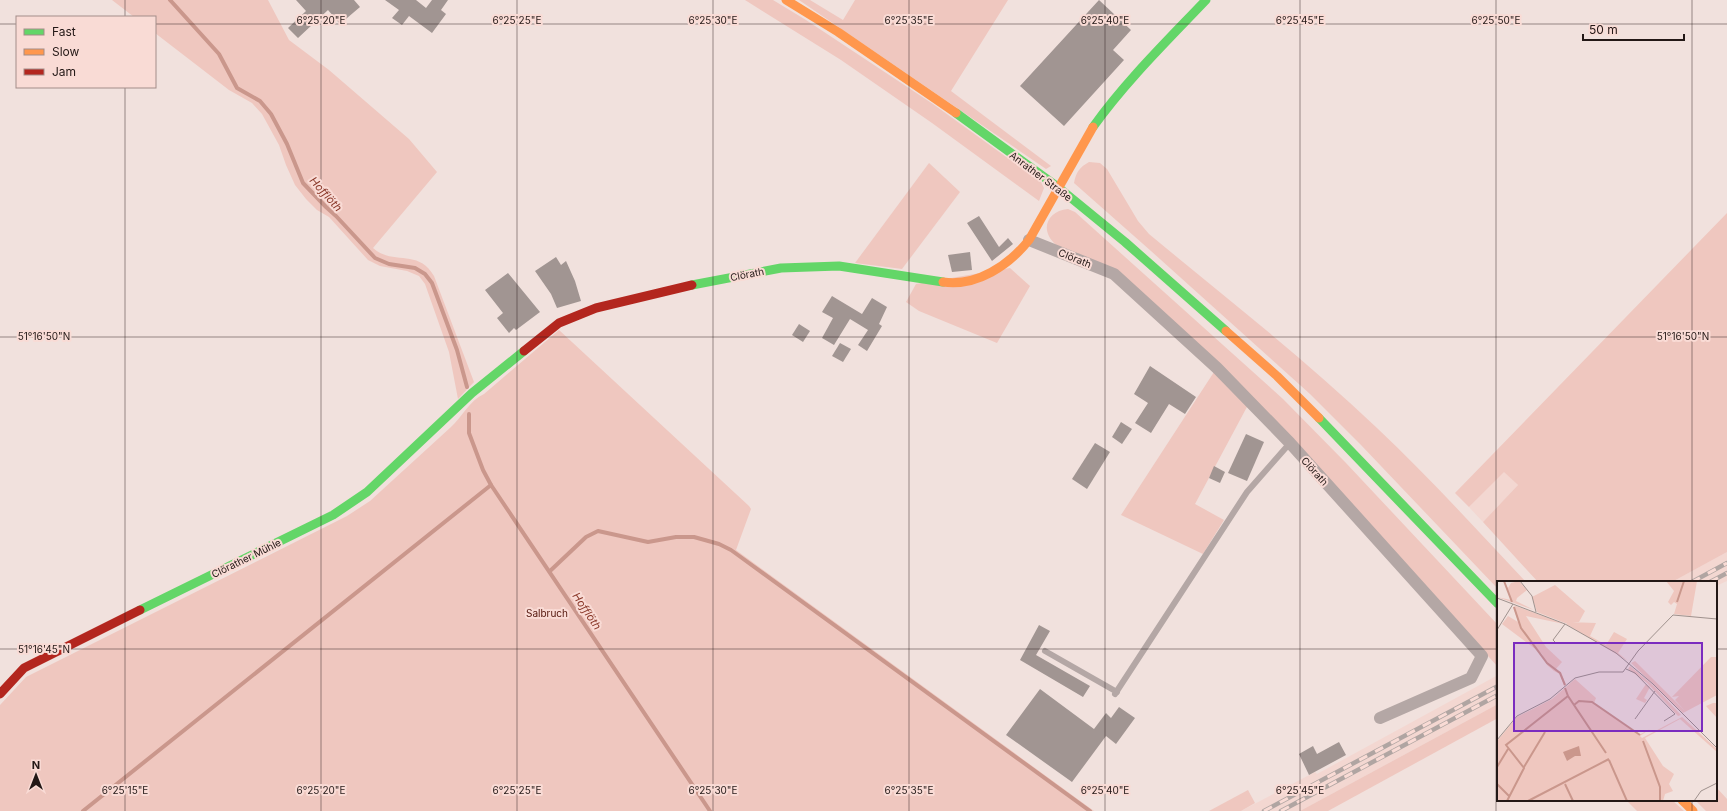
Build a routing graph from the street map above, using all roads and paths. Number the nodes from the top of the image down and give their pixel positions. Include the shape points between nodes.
1 (786, 0) edge
2 (1206, 0) edge
3 (1059, 188) junction
4 (1029, 240) junction
5 (476, 391) joint
6 (1290, 443) junction
7 (1497, 603) edge
8 (1045, 651) dead end
9 (0, 694) edge
10 (1380, 718) dead end
11 (1683, 801) edge
12 (1693, 811) edge

1 - 3 street, Anrather Straße via 933,96
2 - 3 street, Clörath via 1111,102 1089,133
3 - 4 street, Clörath
3 - 7 street, Anrather Straße via 1125,242 1277,376
4 - 5 street, Clörath via 1019,253 1000,268 978,279 949,283 839,266 781,268 696,284 596,308 560,323
4 - 6 street, Clörath via 1114,274 1216,368
5 - 9 street, Clörather Mühle via 367,492 333,515 24,668
6 - 8 lane via 1247,492 1116,693
6 - 10 street, Clörath via 1482,656 1471,678
11 - 12 street

